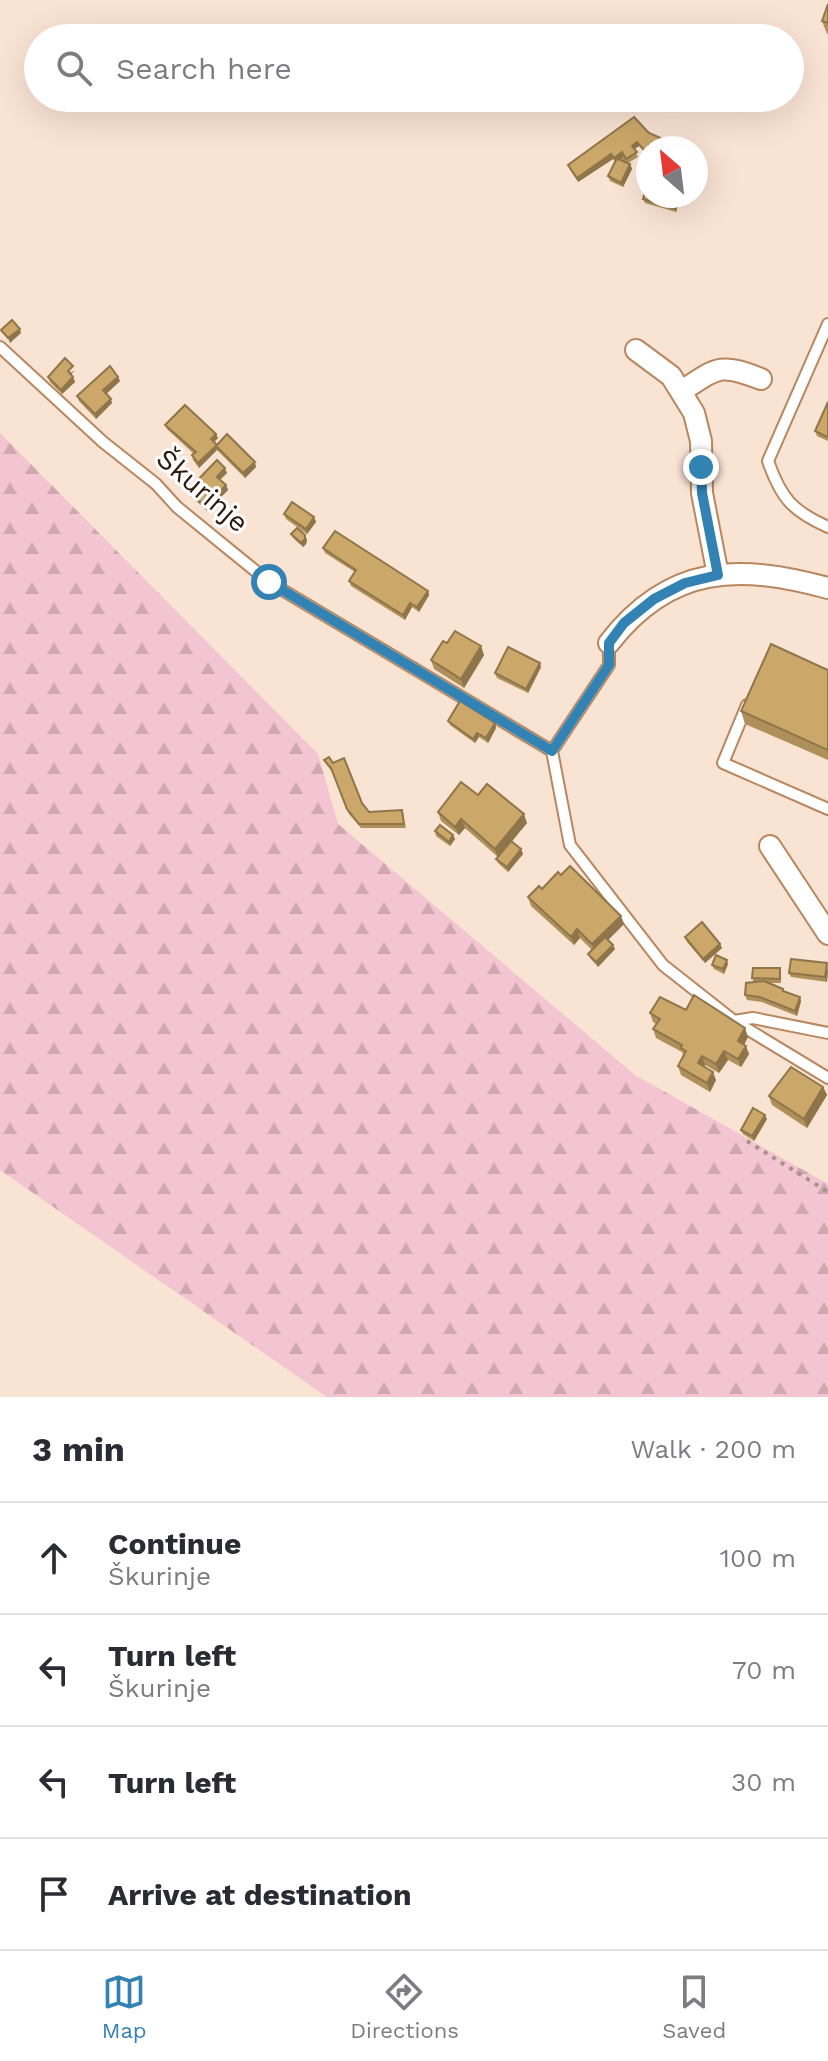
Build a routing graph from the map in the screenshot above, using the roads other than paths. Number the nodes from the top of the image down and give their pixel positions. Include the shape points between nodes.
1 (828, 324) edge
2 (0, 347) edge
3 (636, 350) dead end
4 (761, 379) dead end
5 (682, 391) junction
6 (828, 527) edge
7 (718, 575) junction
8 (828, 588) edge
9 (609, 643) joint
10 (752, 693) edge
11 (552, 751) junction
12 (828, 809) edge
13 (770, 846) dead end
14 (828, 934) edge
15 (734, 1021) junction
16 (828, 1033) edge
17 (828, 1078) edge

1 - 6 lane via 768,461 778,491 805,517
2 - 11 lane, Škurinje via 177,507 269,582
3 - 5 street
4 - 5 street via 722,368
5 - 7 street via 701,441 702,493
7 - 8 street via 752,572
7 - 9 street via 685,583 654,599
9 - 11 lane via 609,665
10 - 12 lane via 723,763
11 - 15 lane via 570,845 663,965
13 - 14 street
15 - 16 lane via 753,1018
15 - 17 lane

